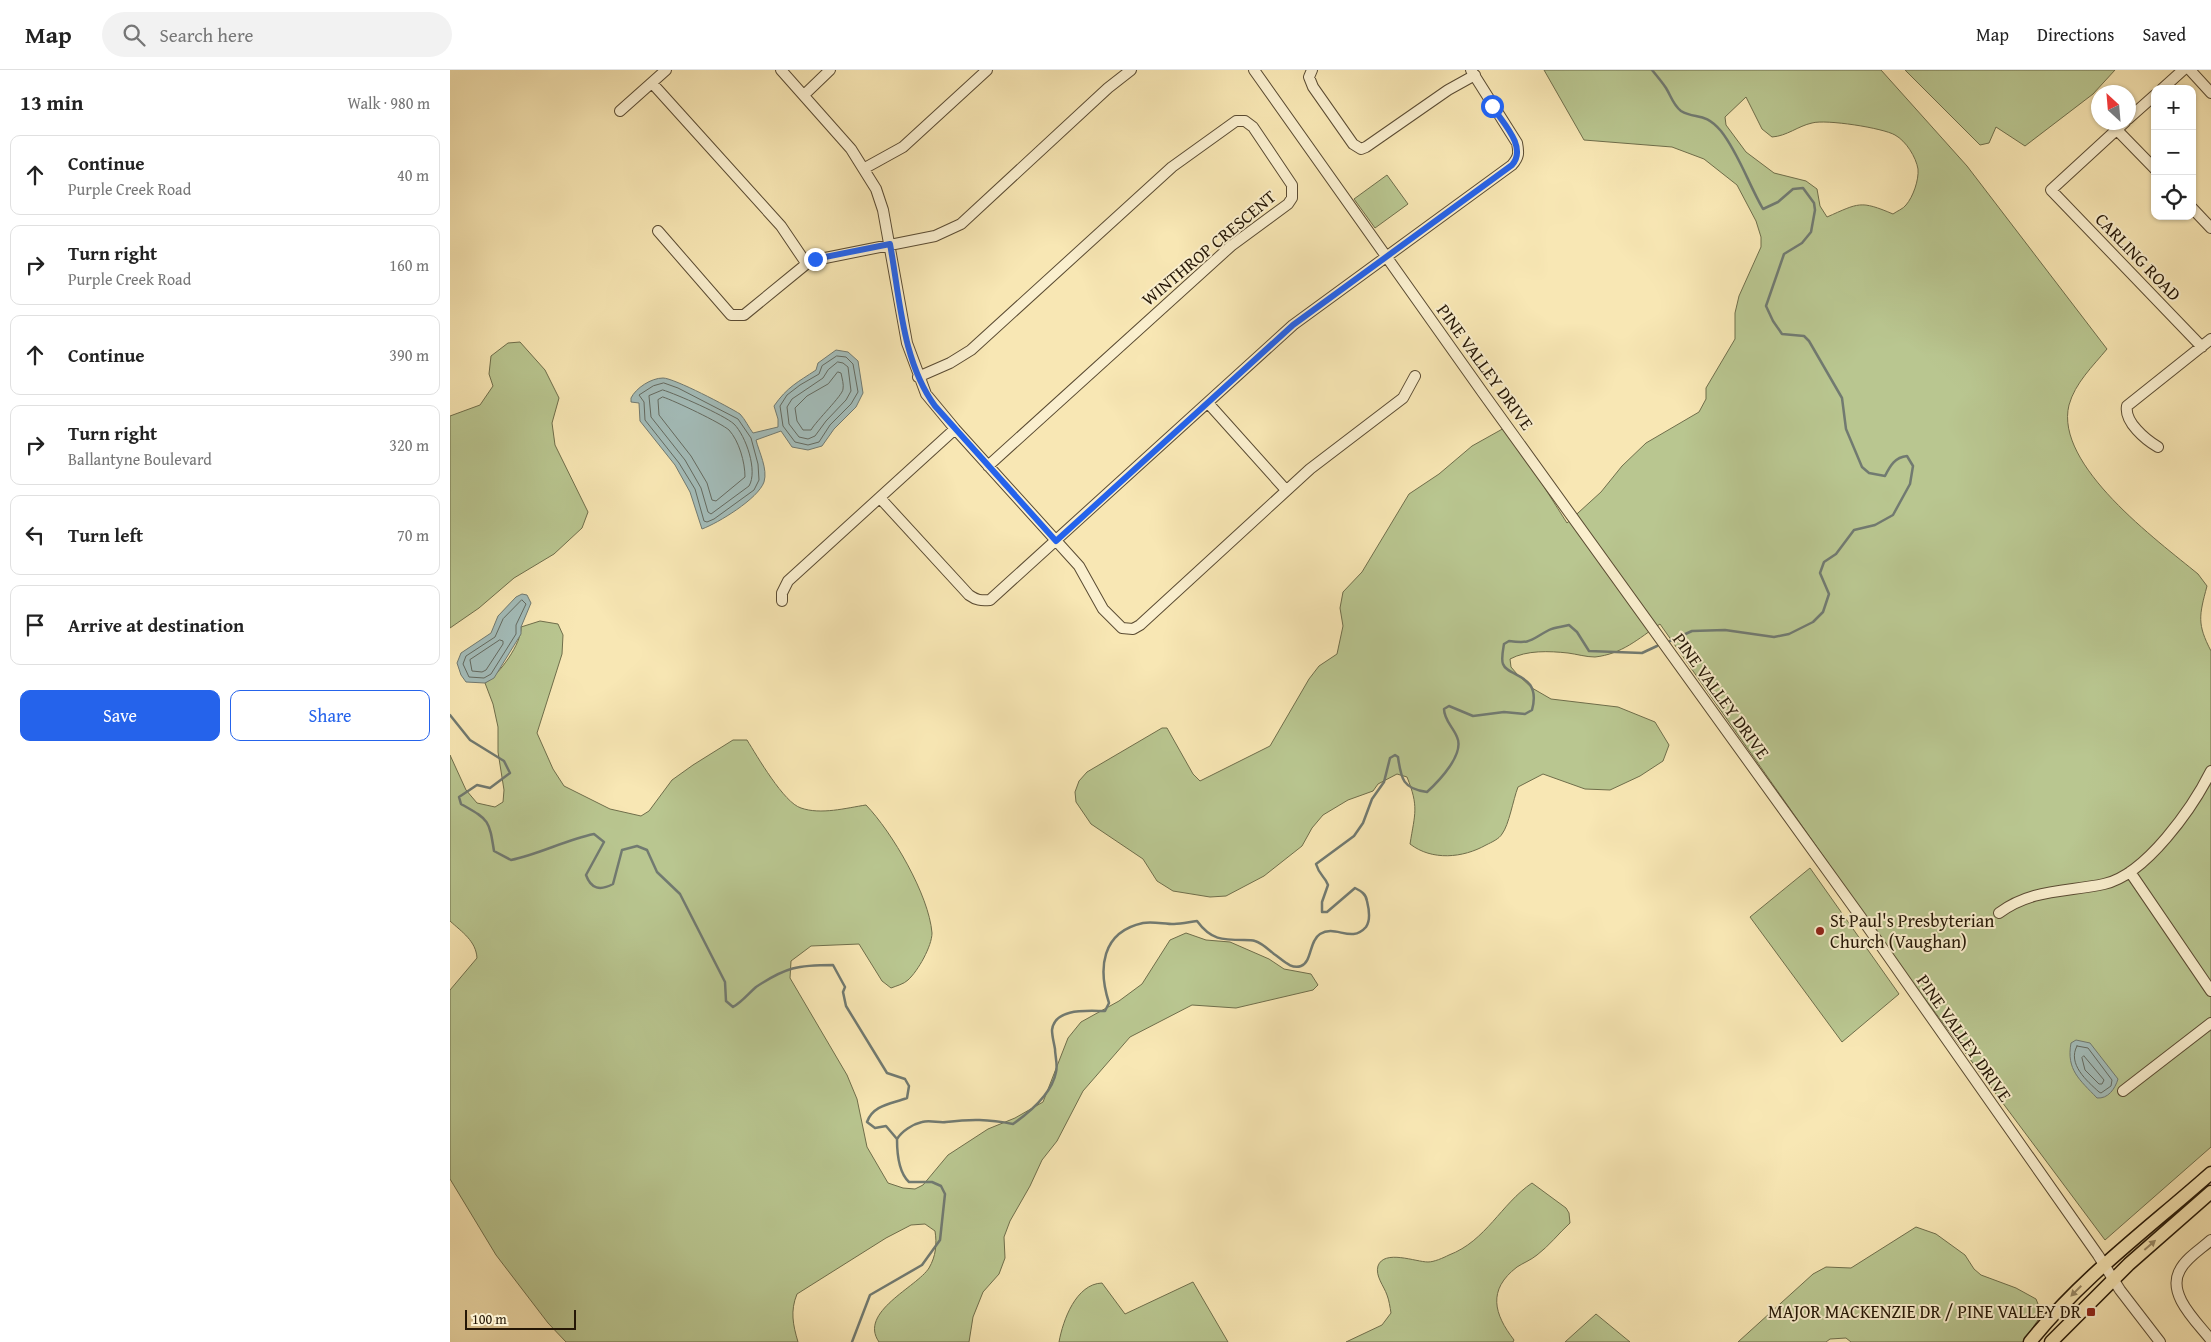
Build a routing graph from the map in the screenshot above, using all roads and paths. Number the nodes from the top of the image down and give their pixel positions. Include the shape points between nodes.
1 (666, 70) edge
2 (781, 70) edge
3 (830, 70) edge
4 (987, 70) edge
5 (1131, 70) edge
6 (1254, 70) edge
7 (1312, 70) edge
8 (2183, 70) edge
9 (2190, 70) edge
10 (1473, 73) edge
11 (652, 83) junction
12 (2166, 85) edge
13 (2211, 93) edge
14 (804, 95) junction
15 (2151, 99) edge
16 (620, 111) dead end
17 (2136, 112) edge
18 (2117, 130) edge
19 (2124, 130) edge
20 (2151, 164) edge
21 (865, 168) junction
22 (2196, 212) edge
23 (2211, 228) edge
24 (658, 231) dead end
25 (890, 244) junction
26 (1386, 256) junction
27 (806, 263) junction
28 (2211, 339) edge
29 (2202, 347) junction
30 (1415, 376) dead end
31 (918, 377) junction
32 (1208, 403) junction
33 (955, 429) junction
34 (2158, 447) dead end
35 (988, 466) junction
36 (1286, 490) junction
37 (880, 498) junction
38 (1056, 541) junction
39 (782, 601) dead end
40 (2211, 771) edge
41 (2130, 872) junction
42 (1999, 912) dead end
43 (2211, 991) edge
44 (2211, 1024) edge
45 (2122, 1091) dead end
46 (2211, 1173) edge
47 (2211, 1192) edge
48 (2211, 1240) edge
49 (2104, 1264) junction
50 (2114, 1278) junction
51 (2211, 1340) edge
52 (2030, 1342) edge
53 (2051, 1342) edge
54 (2160, 1342) edge

1 - 11 street
2 - 14 street
3 - 14 street
4 - 21 street via 903,147
5 - 25 street via 961,224 935,236
6 - 26 street, PINE VALLEY DRIVE
7 - 10 street via 1313,88 1353,144 1361,149
8 - 12 street
9 - 13 street
10 - 26 street via 1516,144 1517,159
11 - 16 street
11 - 27 street via 781,226
14 - 21 street
15 - 17 street
18 - 29 street, CARLING ROAD via 2050,190
19 - 20 street
21 - 25 street via 880,199
22 - 23 street
24 - 27 street via 731,315 744,315
25 - 27 street via 824,256
25 - 31 street via 907,343
26 - 32 street via 1293,325
26 - 49 street, PINE VALLEY DRIVE via 1860,916
28 - 29 street
29 - 34 street via 2128,406 2130,421
30 - 36 street via 1403,398
31 - 33 street via 929,398
31 - 35 street, WINTHROP CRESCENT via 971,350 1185,157 1236,121 1245,120 1252,126 1292,185 1292,198 1288,204 1230,246
32 - 36 street
32 - 38 street
33 - 35 street
33 - 37 street
35 - 38 street
36 - 38 street via 1133,628 1122,628 1110,618 1082,569
37 - 38 street via 975,599 982,601 990,600
37 - 39 street via 788,581
40 - 41 street via 2184,817
41 - 42 street via 2106,884 2023,898
41 - 43 street
44 - 45 street
46 - 49 main road
50 -> 47 main road
48 - 51 street via 2188,1259 2175,1281 2181,1299
49 - 50 street, PINE VALLEY DRIVE
49 -> 52 main road via 2050,1317
50 - 53 main road
50 - 54 street, PINE VALLEY DRIVE

